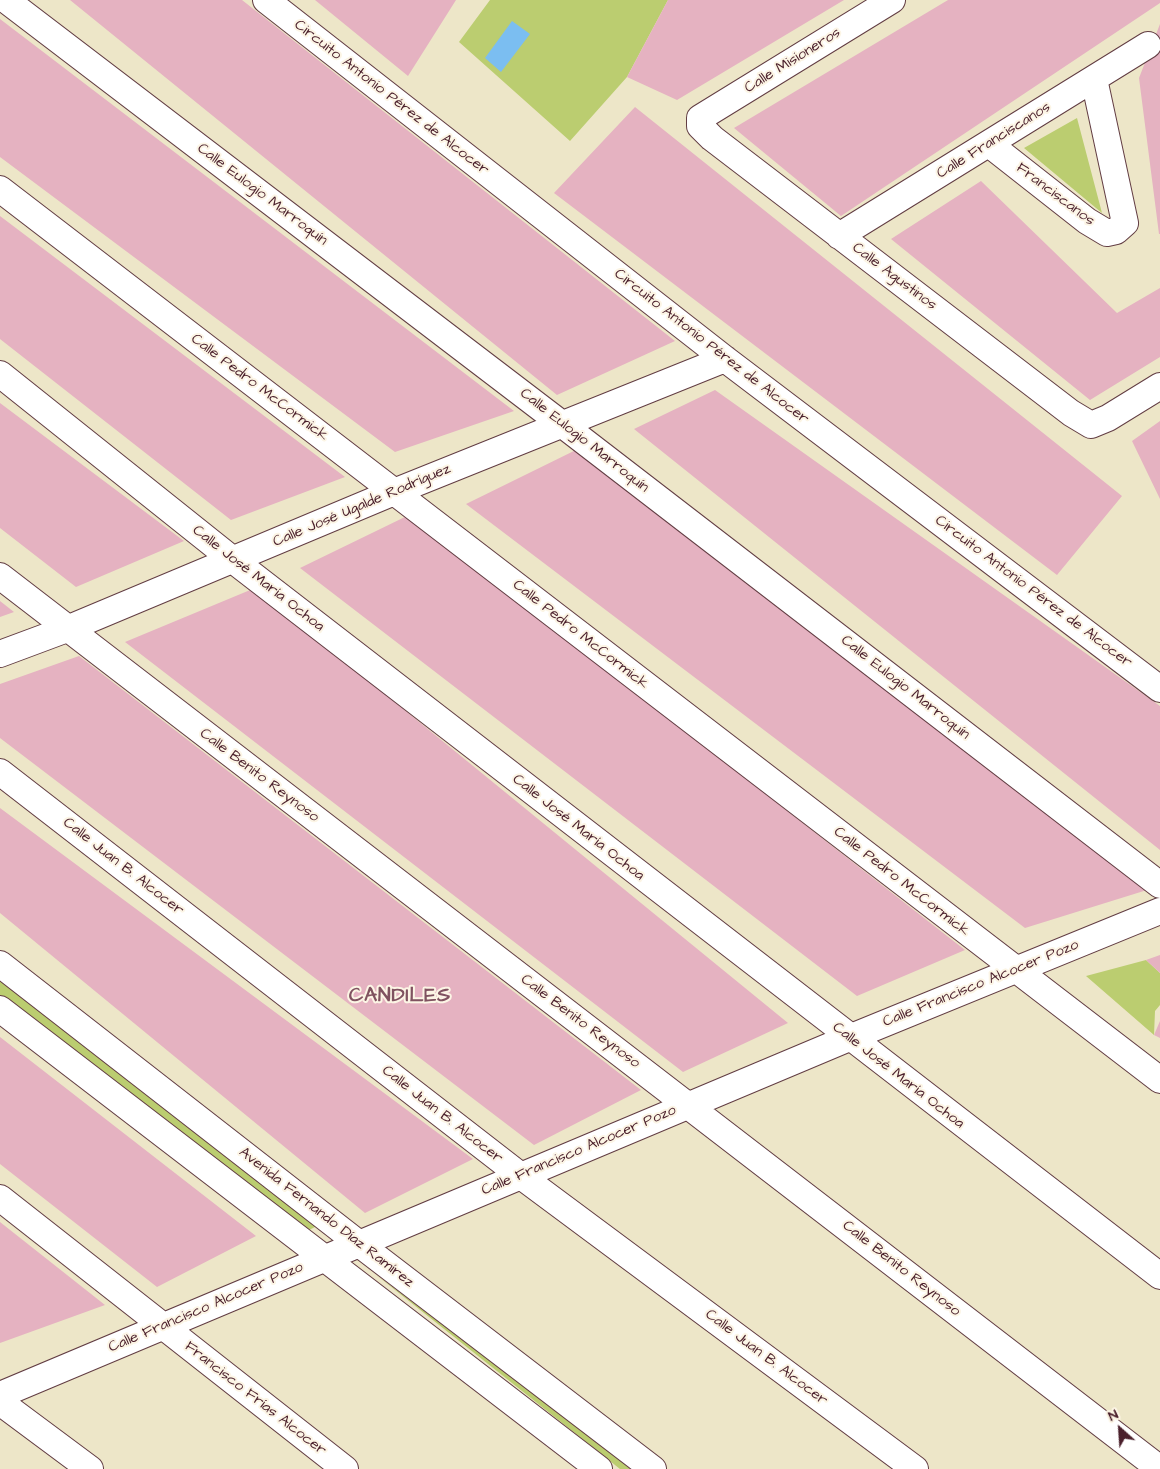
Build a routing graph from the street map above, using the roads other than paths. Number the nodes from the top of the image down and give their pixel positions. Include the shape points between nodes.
1 (6, 0) edge
2 (266, 0) edge
3 (892, 0) edge
4 (1148, 45) dead end
5 (1094, 79) junction
6 (700, 126) joint
7 (989, 144) junction
8 (0, 189) edge
9 (839, 236) junction
10 (725, 359) junction
11 (0, 374) edge
12 (1160, 386) edge
13 (563, 425) junction
14 (394, 492) junction
15 (234, 560) junction
16 (0, 576) edge
17 (67, 629) junction
18 (0, 654) edge
19 (1160, 689) edge
20 (0, 772) edge
21 (1160, 885) edge
22 (1160, 911) edge
23 (0, 964) edge
24 (1015, 970) junction
25 (0, 1009) edge
26 (848, 1038) junction
27 (1160, 1080) edge
28 (689, 1105) junction
29 (521, 1176) junction
30 (0, 1198) edge
31 (358, 1243) junction
32 (325, 1258) junction
33 (1160, 1276) edge
34 (162, 1326) junction
35 (0, 1395) edge
36 (0, 1402) edge
37 (90, 1469) edge
38 (345, 1469) edge
39 (600, 1469) edge
40 (653, 1469) edge
41 (915, 1469) edge
42 (1160, 1469) edge

1 - 13 street, Calle Eulogio Marroquín
2 - 10 street, Circuito Antonio Pérez de Alcocer
3 - 6 street, Calle Misioneros via 700,118
4 - 5 street, Calle Franciscanos
5 - 7 street, Calle Franciscanos
5 - 7 street, Franciscanos via 1124,223 1116,232 1107,234 1087,221
6 - 9 street, Calle Agustinos
7 - 9 street, Calle Franciscanos
8 - 14 street, Calle Pedro McCormick
9 - 12 street, Calle Agustinos via 1091,425
10 - 13 street, Calle José Ugalde Rodríguez
10 - 19 street, Circuito Antonio Pérez de Alcocer
11 - 15 street, Calle José María Ochoa
13 - 14 street, Calle José Ugalde Rodríguez
13 - 21 street, Calle Eulogio Marroquín
14 - 15 street, Calle José Ugalde Rodríguez
14 - 24 street, Calle Pedro McCormick
15 - 17 street, Calle José Ugalde Rodríguez
15 - 26 street, Calle José María Ochoa
16 - 17 street, Calle Benito Reynoso
17 - 18 street, Calle José Ugalde Rodríguez
17 - 28 street, Calle Benito Reynoso
20 - 29 street, Calle Juan B. Alcocer
22 - 24 street, Calle Francisco Alcocer Pozo
23 - 31 street, Avenida Fernando Díaz Ramírez
24 - 26 street, Calle Francisco Alcocer Pozo
24 - 27 street, Calle Pedro McCormick
25 - 32 street, Avenida Fernando Díaz Ramírez
26 - 28 street, Calle Francisco Alcocer Pozo
26 - 33 street, Calle José María Ochoa
28 - 29 street, Calle Francisco Alcocer Pozo
28 - 42 street, Calle Benito Reynoso
29 - 31 street, Calle Francisco Alcocer Pozo
29 - 41 street, Calle Juan B. Alcocer
30 - 34 street, Francisco Frías Alcocer
31 - 32 street, Calle Francisco Alcocer Pozo
31 - 40 street, Avenida Fernando Díaz Ramírez
32 - 34 street, Calle Francisco Alcocer Pozo
32 - 39 street, Avenida Fernando Díaz Ramírez
34 - 35 street, Calle Francisco Alcocer Pozo
34 - 38 street, Francisco Frías Alcocer
36 - 37 street

